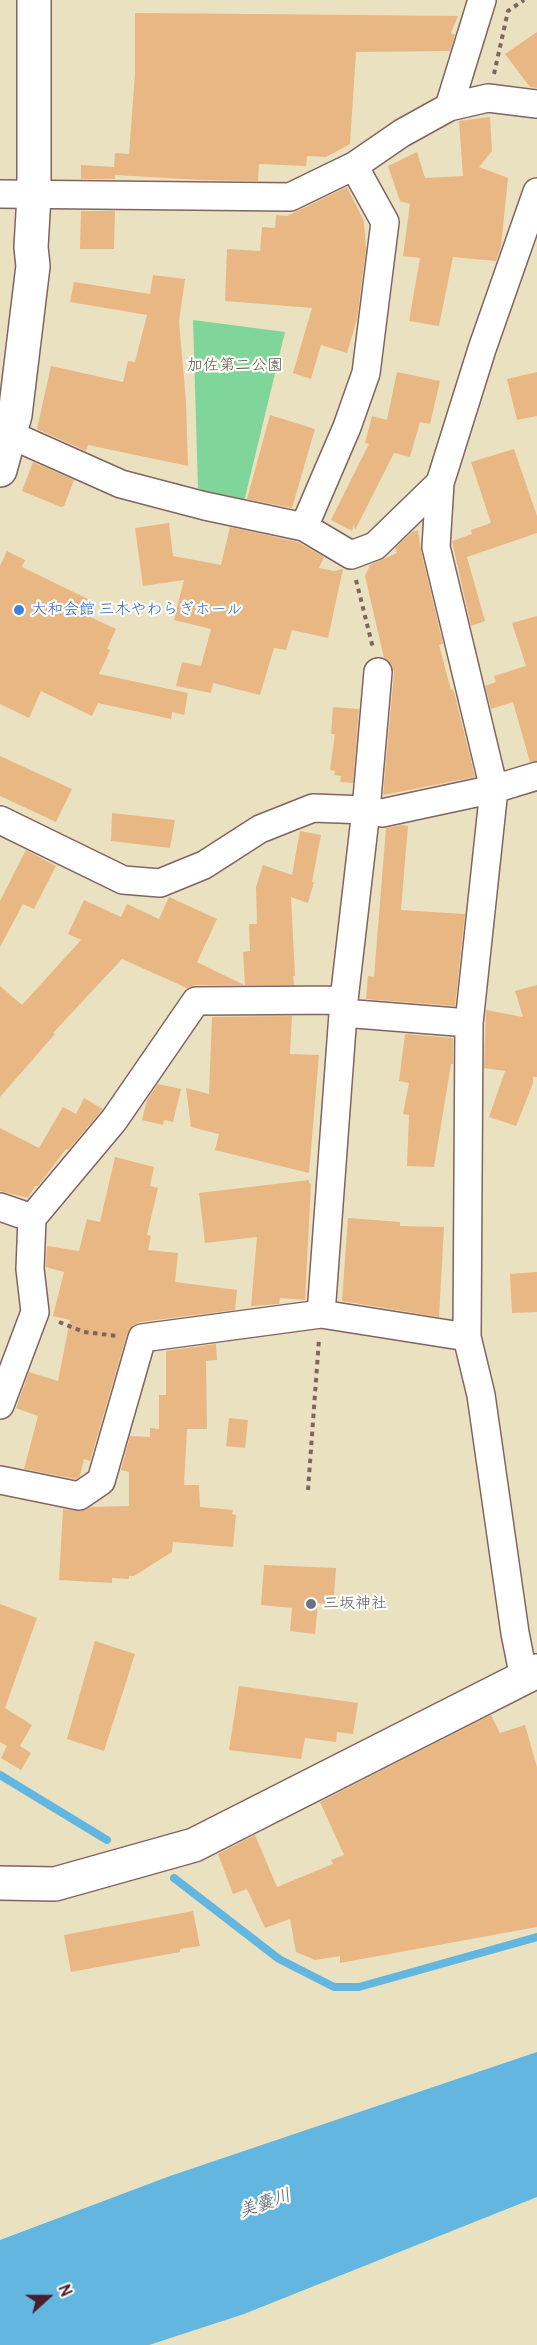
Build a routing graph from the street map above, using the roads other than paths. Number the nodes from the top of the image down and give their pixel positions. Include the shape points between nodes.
1 (34, 0) edge
2 (482, 0) edge
3 (537, 104) edge
4 (449, 107) junction
5 (354, 166) junction
6 (537, 192) edge
7 (0, 194) edge
8 (34, 196) junction
9 (9, 422) edge
10 (0, 470) edge
11 (440, 483) junction
12 (304, 527) junction
13 (378, 672) road end
14 (537, 776) edge
15 (494, 789) junction
16 (366, 810) junction
17 (0, 820) edge
18 (344, 1007) junction
19 (470, 1023) junction
20 (0, 1207) edge
21 (32, 1218) junction
22 (321, 1314) junction
23 (467, 1337) junction
24 (0, 1405) edge
25 (0, 1480) edge
26 (531, 1675) edge
27 (0, 1883) edge

1 - 8 street
2 - 4 street
3 - 4 street via 488,98
4 - 5 street
5 - 8 street via 290,197
5 - 12 street via 385,222 366,373
6 - 11 street
7 - 8 street
8 - 9 street via 33,266
9 - 10 street
9 - 12 street via 121,484
11 - 12 street via 375,546 351,555
11 - 15 street via 436,547
13 - 16 street
14 - 15 street
15 - 16 street via 382,813
15 - 19 street
16 - 17 street via 313,808 260,829 204,865 160,883 123,880
16 - 18 street
18 - 19 street
18 - 21 street via 196,1001 114,1120
18 - 22 street
19 - 23 street
20 - 21 street
21 - 24 street via 30,1269 35,1312
22 - 23 street
22 - 25 street via 142,1338 101,1481 79,1496
23 - 26 street via 482,1395 515,1633
26 - 27 street via 194,1845 56,1884

